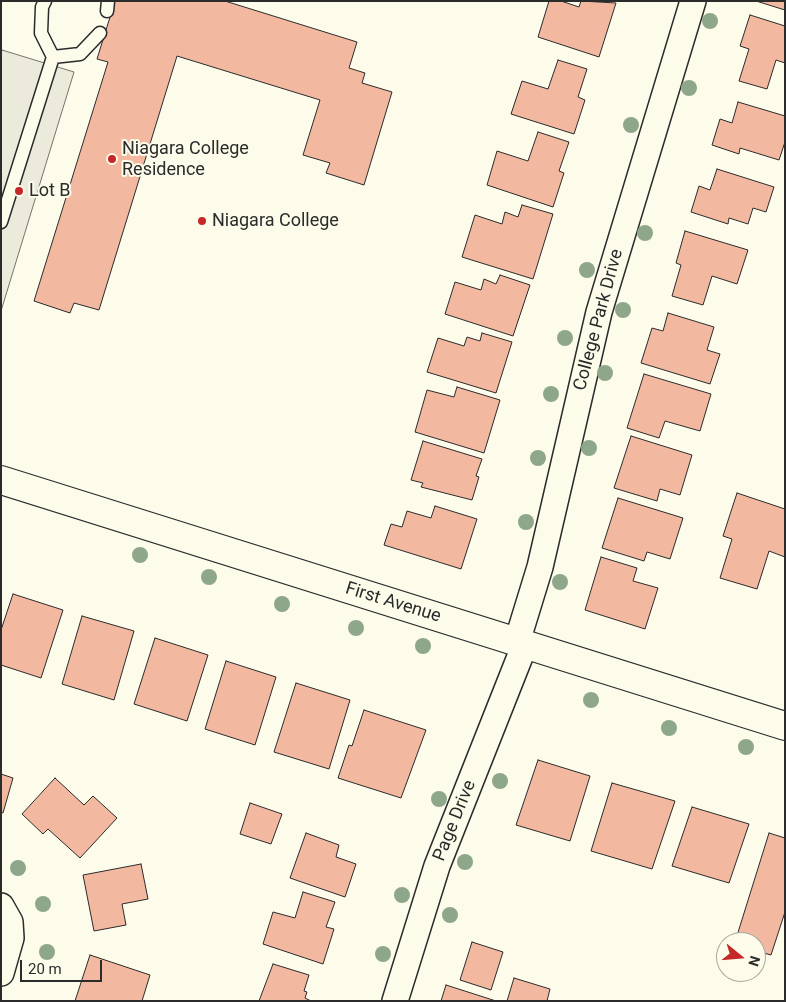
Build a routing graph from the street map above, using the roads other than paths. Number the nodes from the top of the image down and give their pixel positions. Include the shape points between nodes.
1 (45, 1) edge
2 (693, 1) edge
3 (100, 33) dead end
4 (53, 57) junction
5 (1, 222) edge
6 (1, 480) edge
7 (521, 643) junction
8 (785, 726) edge
9 (1, 906) edge
10 (1, 973) edge
11 (395, 1001) edge

1 - 4 lane via 41,33
2 - 7 street, College Park Drive via 598,312
3 - 4 lane via 80,54
4 - 5 lane
6 - 7 street, First Avenue
7 - 8 street, First Avenue
7 - 11 street, Page Drive via 437,866
9 - 10 street via 10,922 11,938

